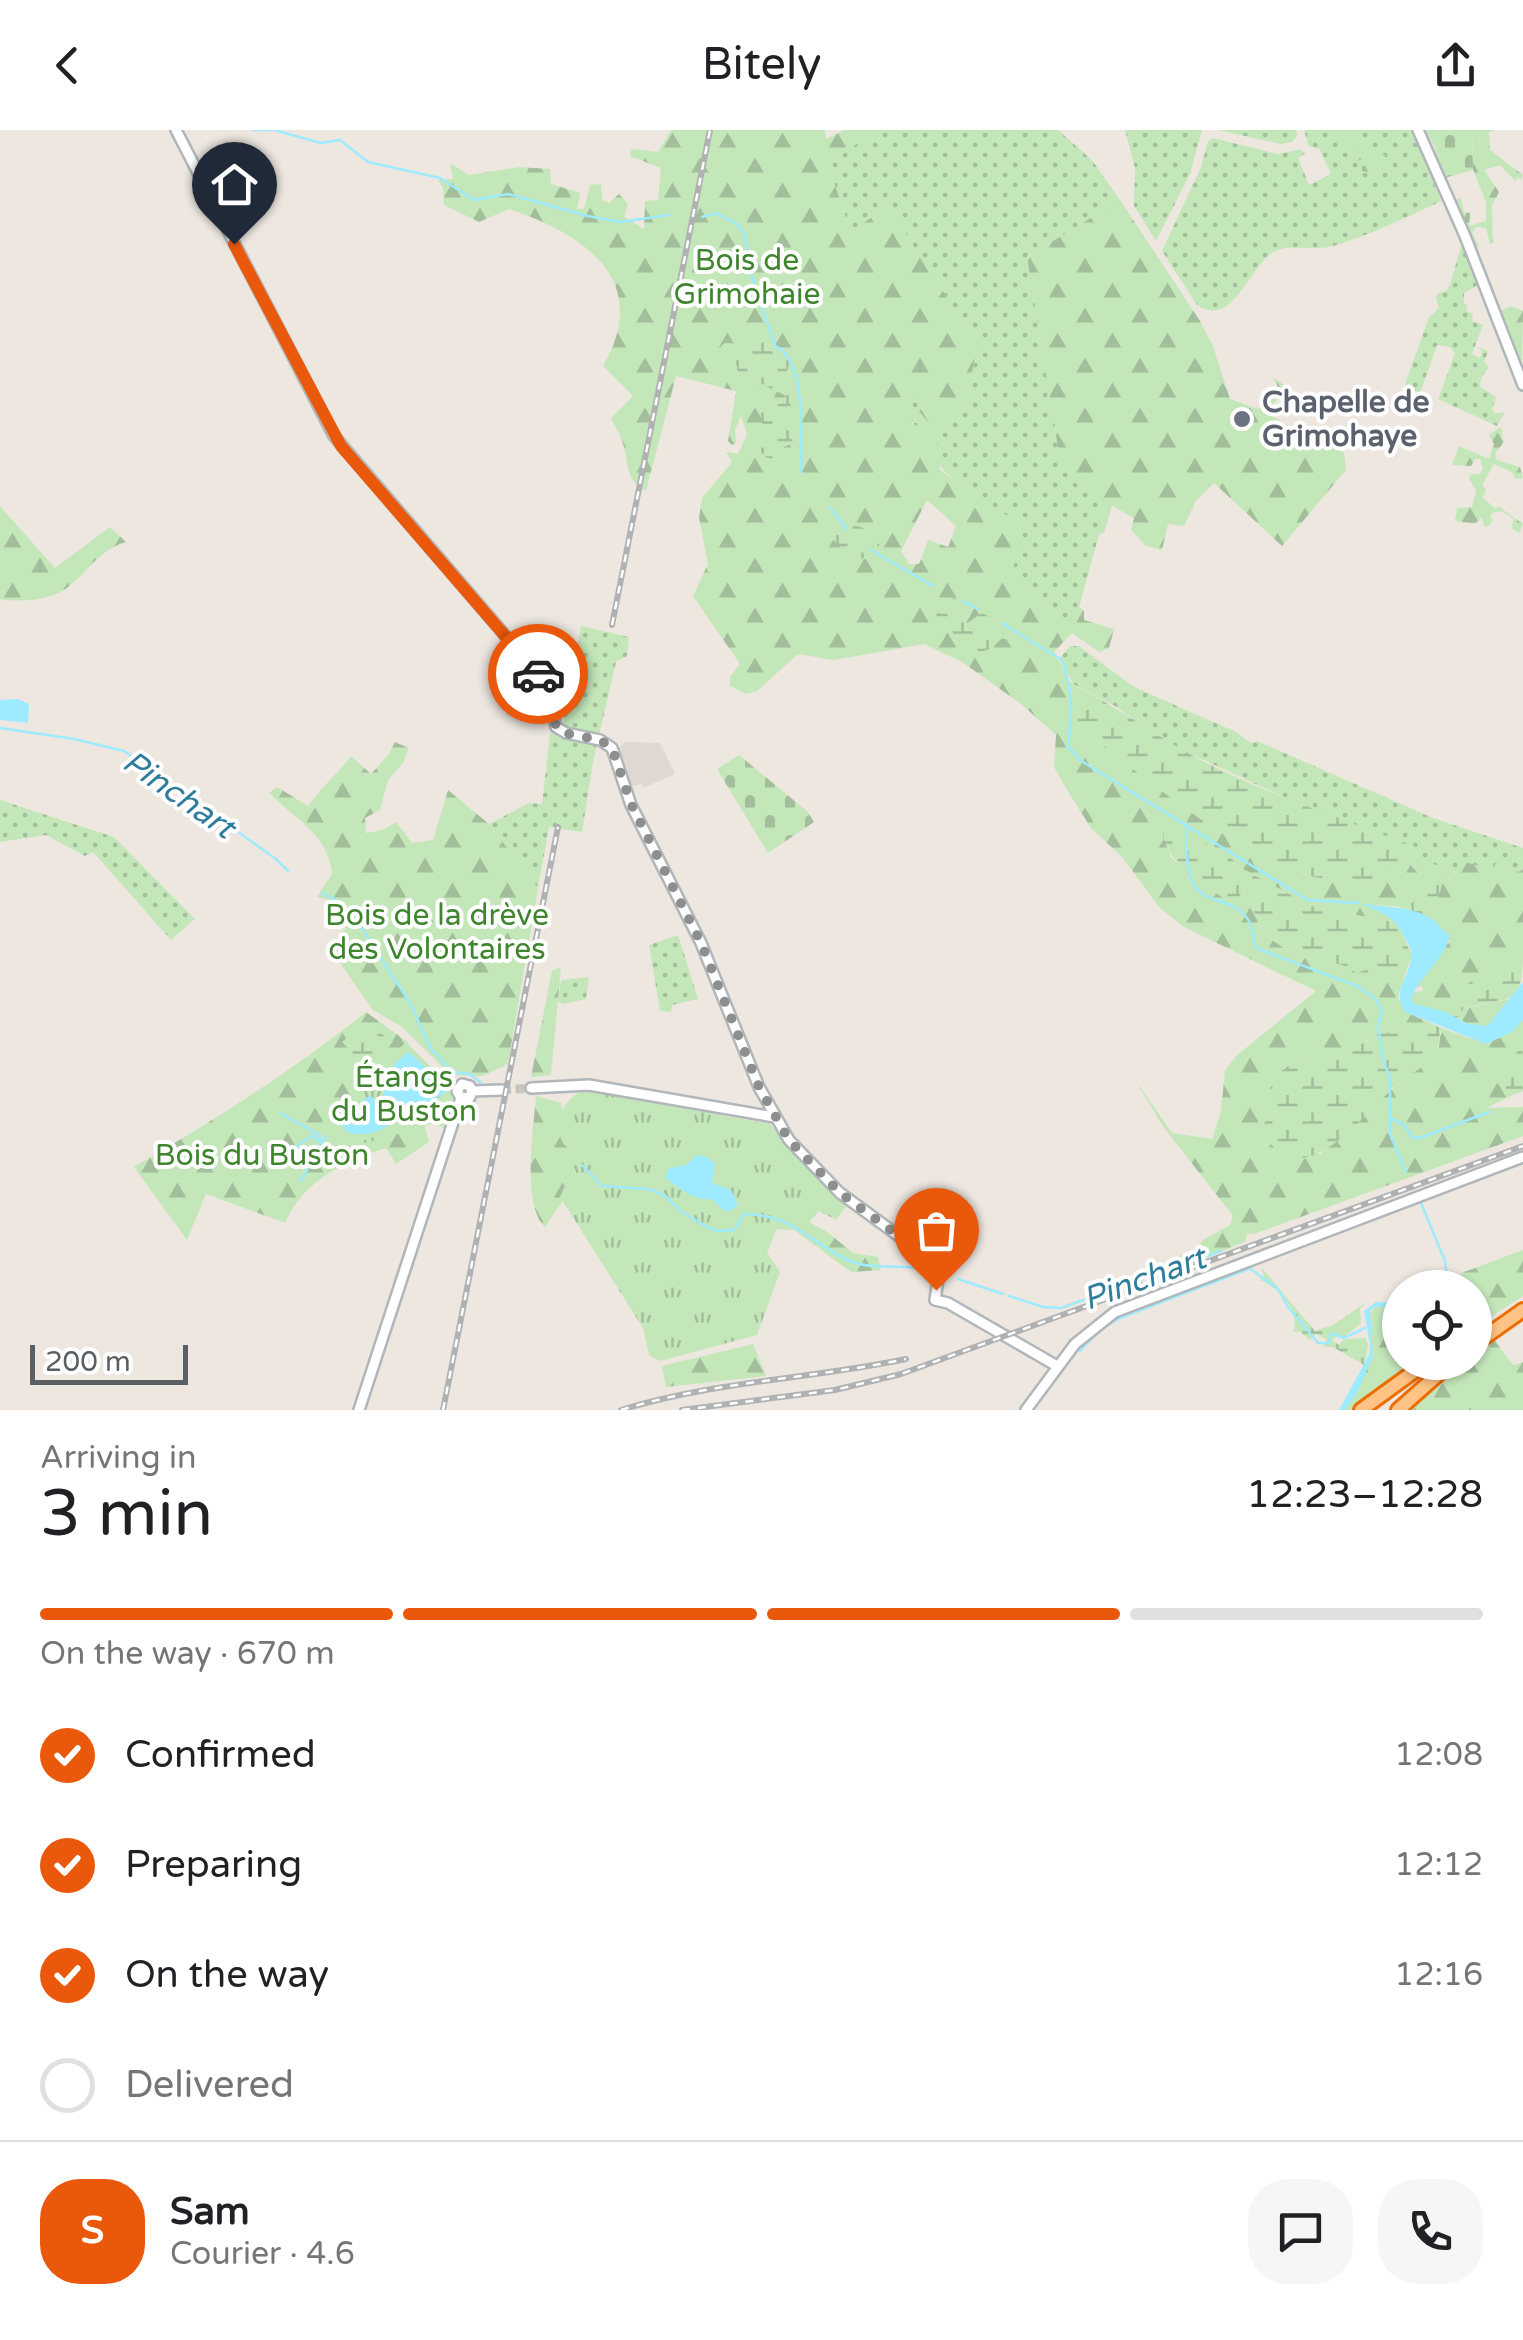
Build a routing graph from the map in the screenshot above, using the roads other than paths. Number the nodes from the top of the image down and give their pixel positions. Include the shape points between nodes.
1 (176, 130) edge
2 (1418, 130) edge
3 (1523, 385) edge
4 (531, 1088) tunnel mouth
5 (502, 1090) tunnel mouth
6 (774, 1117) junction
7 (1523, 1157) edge
8 (1523, 1301) edge
9 (1523, 1310) edge
10 (1492, 1322) edge
11 (1492, 1332) edge
12 (1056, 1369) junction
13 (1402, 1380) edge
14 (1420, 1380) edge
15 (1432, 1380) edge
16 (1402, 1408) edge
17 (359, 1410) edge
18 (1026, 1410) edge
19 (1361, 1410) edge
20 (1387, 1410) edge

1 - 6 street via 341,446 546,683 556,727 612,748 631,804 701,943
2 - 3 street
4 - 6 street via 589,1085
5 - 17 street via 472,1092 462,1084 457,1091 461,1098
6 - 12 street via 829,1184 940,1266 935,1300
7 - 12 street via 1115,1312 1086,1333
8 - 10 highway
9 - 11 highway
12 - 18 street
13 - 19 highway
14 - 20 highway
15 - 16 highway

